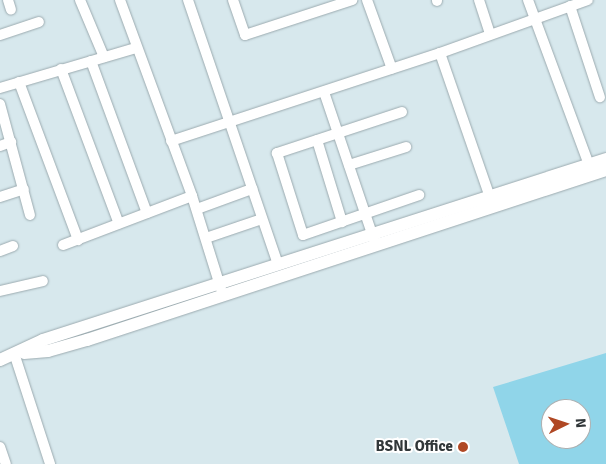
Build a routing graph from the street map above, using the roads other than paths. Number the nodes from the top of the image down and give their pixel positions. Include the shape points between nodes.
1 (80, 0) edge
2 (120, 0) edge
3 (188, 0) edge
4 (233, 0) edge
5 (352, 0) edge
6 (367, 0) edge
7 (479, 0) edge
8 (528, 0) edge
9 (588, 0) edge
10 (570, 6) junction
11 (534, 18) junction
12 (39, 22) dead end
13 (490, 34) junction
14 (0, 35) edge
15 (136, 48) junction
16 (440, 53) junction
17 (104, 57) junction
18 (91, 61) junction
19 (392, 69) junction
20 (61, 70) junction
21 (19, 82) junction
22 (0, 88) edge
23 (324, 92) junction
24 (600, 97) dead end
25 (0, 104) edge
26 (402, 112) dead end
27 (230, 123) junction
28 (339, 132) junction
29 (317, 140) junction
30 (172, 141) junction
31 (11, 142) junction
32 (0, 146) edge
33 (406, 147) dead end
34 (606, 159) edge
35 (589, 164) junction
36 (349, 165) junction
37 (606, 170) edge
38 (24, 189) junction
39 (252, 189) junction
40 (419, 195) dead end
41 (192, 196) junction
42 (0, 197) edge
43 (492, 202) junction
44 (197, 209) junction
45 (147, 213) junction
46 (365, 213) junction
47 (30, 214) dead end
48 (262, 219) junction
49 (342, 222) junction
50 (119, 224) junction
51 (206, 238) junction
52 (78, 240) junction
53 (374, 241) junction
54 (13, 246) dead end
55 (63, 246) dead end
56 (0, 251) edge
57 (278, 264) junction
58 (43, 281) dead end
59 (219, 283) junction
60 (0, 292) edge
61 (223, 297) junction
62 (14, 353) junction
63 (0, 360) edge
64 (0, 446) edge
65 (6, 464) edge
66 (50, 464) edge

1 - 17 street
2 - 15 street
3 - 27 street
4 - 5 street via 245,36
6 - 19 street
7 - 13 street
8 - 11 street
9 - 10 street
10 - 11 street
10 - 24 street
11 - 13 street
11 - 35 street
12 - 14 street
13 - 16 street
15 - 17 street
15 - 30 street
16 - 19 street
16 - 43 street
17 - 18 street
18 - 20 street
18 - 45 street
19 - 23 street
20 - 21 street
20 - 50 street
21 - 22 street
21 - 52 street
23 - 27 street
23 - 28 street
25 - 31 street
26 - 28 street
27 - 30 street
27 - 39 street
28 - 29 street
28 - 36 street
29 - 49 street
29 - 49 street via 277,152 303,235
30 - 41 street
31 - 32 street
31 - 38 street
33 - 36 street
34 - 35 street
35 - 43 street
36 - 46 street
37 - 43 street
38 - 42 street
38 - 47 street
39 - 44 street
39 - 48 street
40 - 46 street
41 - 44 street
41 - 45 street
43 - 53 street
44 - 51 street
45 - 50 street
46 - 49 street
46 - 53 street
48 - 51 street
48 - 57 street
50 - 52 street
51 - 59 street
52 - 55 street
53 - 57 street
53 - 61 street
54 - 56 street
57 - 59 street
58 - 60 street
59 - 61 street
59 - 62 street via 43,340
61 - 62 street via 48,351
62 - 63 street
62 - 66 street
64 - 65 street

